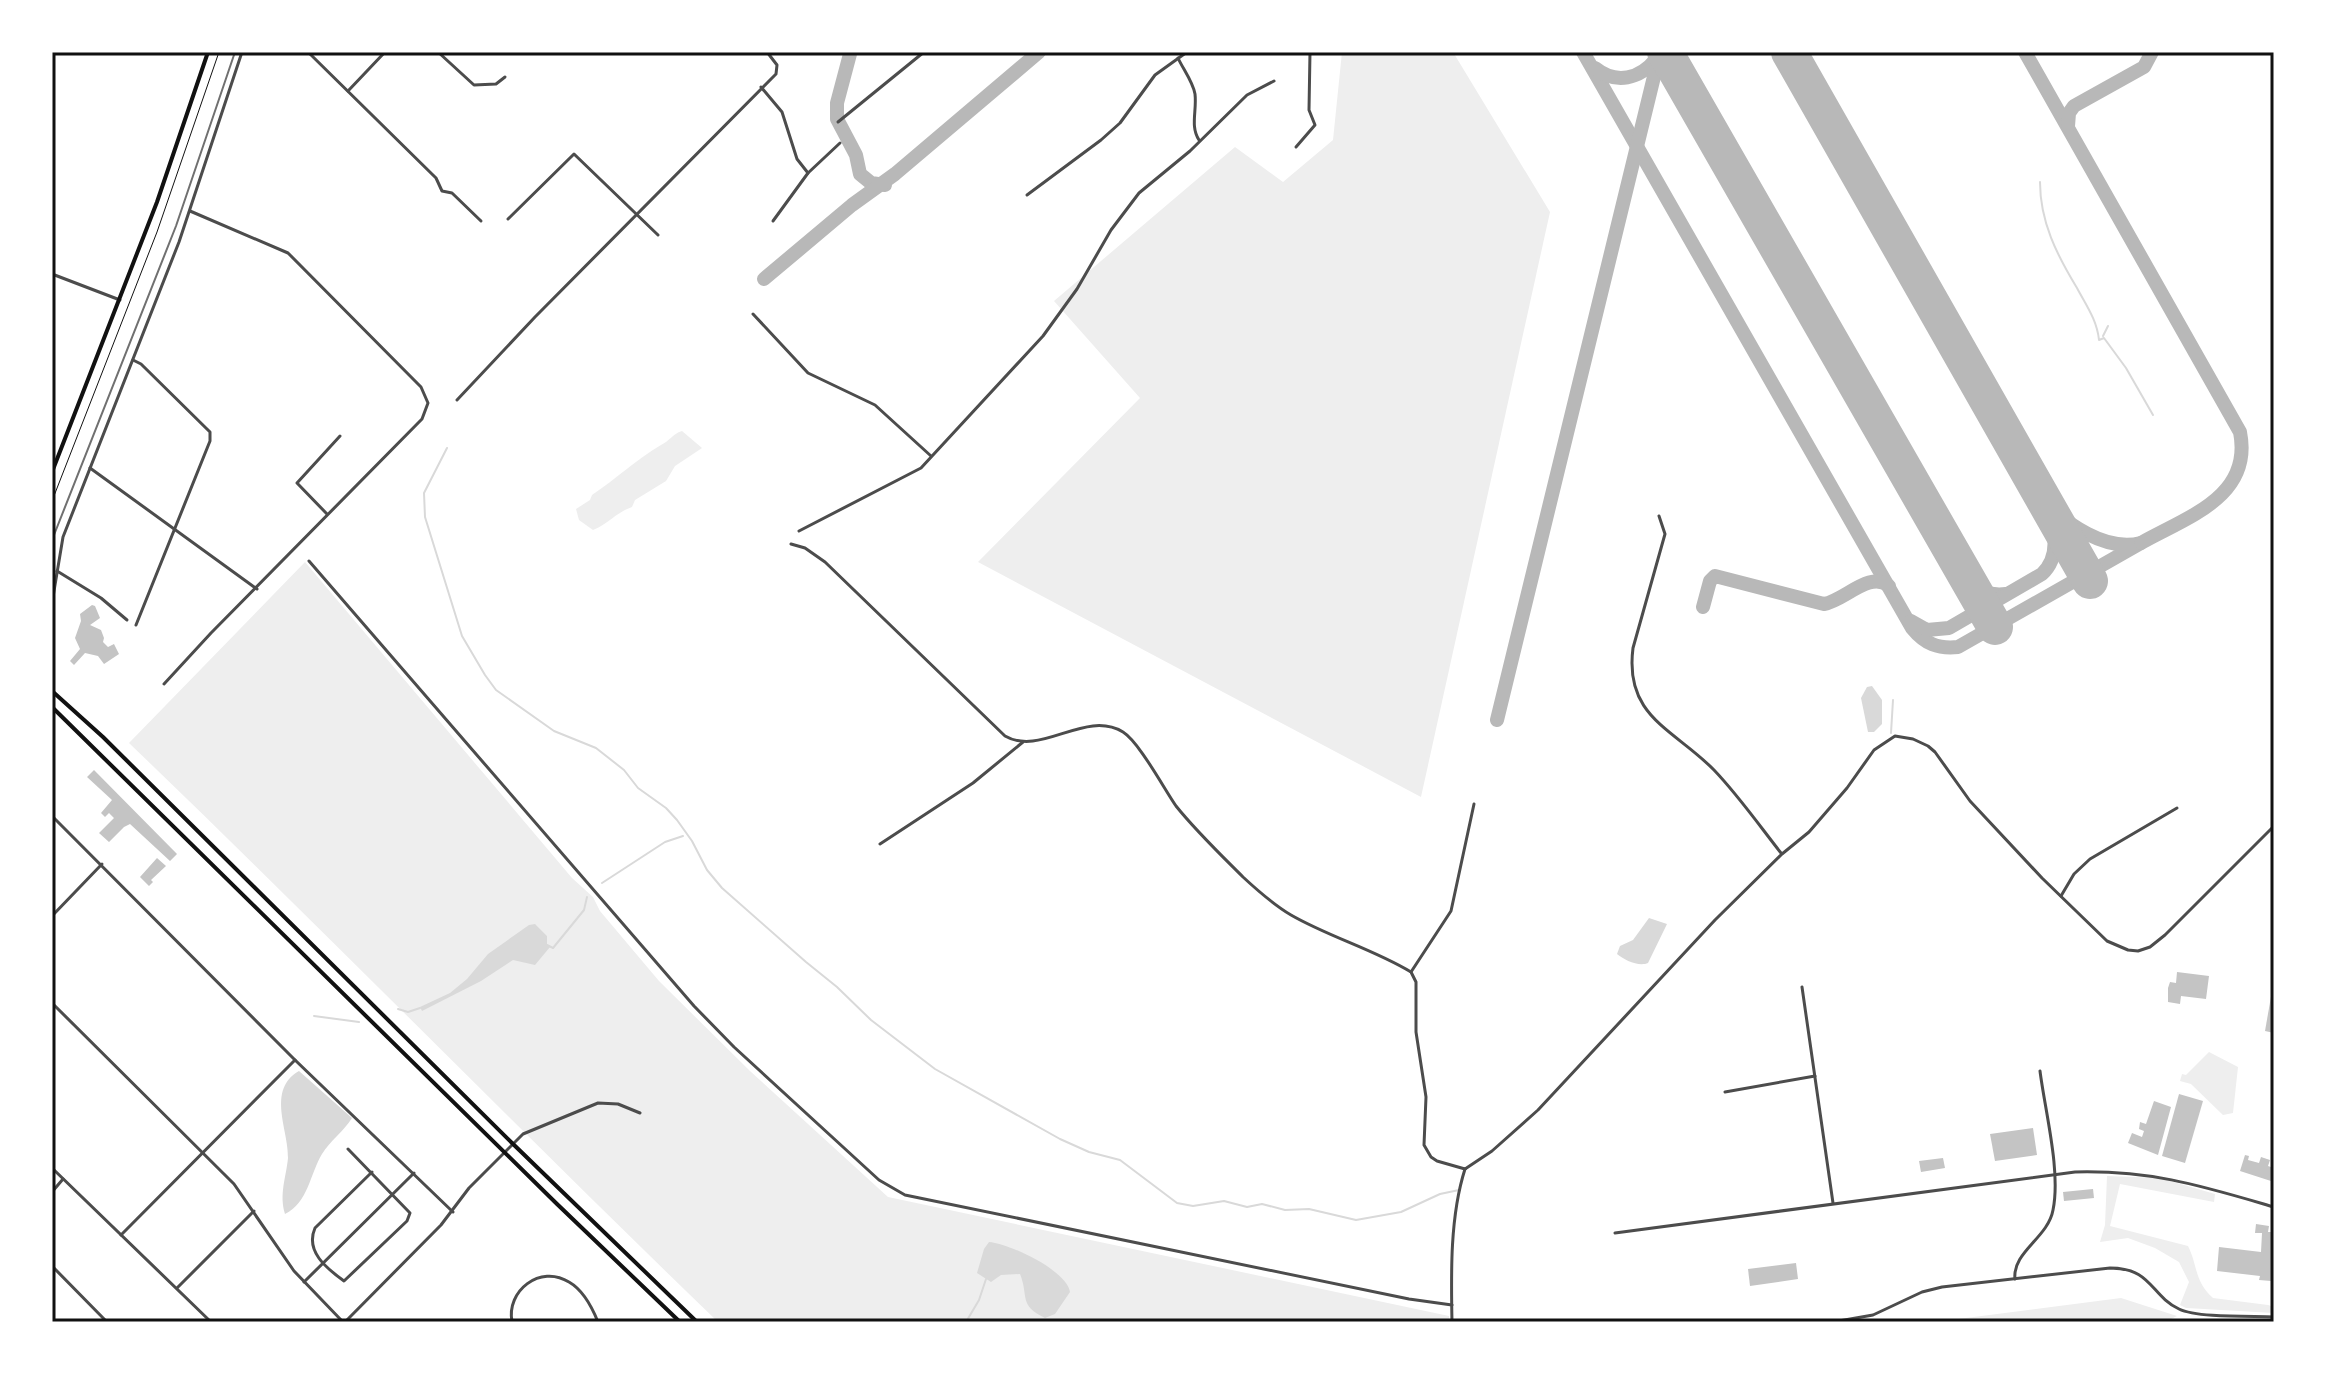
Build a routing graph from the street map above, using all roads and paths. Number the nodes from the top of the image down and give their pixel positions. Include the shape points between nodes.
1 (208, 52) edge
2 (219, 52) edge
3 (242, 52) edge
4 (308, 52) edge
5 (385, 52) edge
6 (438, 52) edge
7 (767, 52) edge
8 (924, 52) edge
9 (1187, 52) edge
10 (1310, 52) edge
11 (1178, 58) junction
12 (505, 77) dead end
13 (1274, 81) dead end
14 (761, 87) junction
15 (348, 91) junction
16 (838, 122) dead end
17 (1199, 141) junction
18 (840, 143) dead end
19 (1296, 147) dead end
20 (808, 173) junction
21 (1027, 195) dead end
22 (190, 211) junction
23 (638, 213) junction
24 (508, 219) dead end
25 (481, 221) dead end
26 (773, 221) dead end
27 (658, 235) dead end
28 (52, 274) edge
29 (120, 300) junction
30 (753, 314) dead end
31 (133, 360) junction
32 (457, 400) dead end
33 (340, 436) dead end
34 (931, 456) junction
35 (90, 468) junction
36 (52, 472) edge
37 (52, 501) edge
38 (327, 514) junction
39 (1659, 516) dead end
40 (176, 530) junction
41 (799, 531) dead end
42 (791, 544) dead end
43 (309, 561) dead end
44 (57, 571) junction
45 (257, 589) junction
46 (52, 603) edge
47 (127, 620) dead end
48 (136, 625) dead end
49 (164, 684) dead end
50 (52, 691) edge
51 (52, 707) edge
52 (1023, 742) junction
53 (1474, 804) dead end
54 (2177, 808) dead end
55 (52, 816) edge
56 (2274, 826) edge
57 (880, 844) dead end
58 (1782, 854) junction
59 (102, 864) junction
60 (2061, 896) junction
61 (52, 916) edge
62 (1411, 972) junction
63 (1802, 987) dead end
64 (52, 1003) edge
65 (295, 1060) junction
66 (2040, 1071) dead end
67 (1815, 1076) junction
68 (1725, 1092) dead end
69 (640, 1113) dead end
70 (512, 1143) junction
71 (348, 1149) dead end
72 (202, 1151) junction
73 (504, 1152) junction
74 (52, 1168) edge
75 (1465, 1169) junction
76 (372, 1172) junction
77 (414, 1173) junction
78 (2054, 1174) junction
79 (63, 1179) junction
80 (52, 1192) edge
81 (392, 1194) junction
82 (1833, 1203) junction
83 (2274, 1207) edge
84 (254, 1211) junction
85 (453, 1212) junction
86 (1615, 1233) dead end
87 (121, 1235) junction
88 (323, 1262) junction
89 (52, 1266) edge
90 (2015, 1279) junction
91 (304, 1282) junction
92 (176, 1289) junction
93 (1452, 1305) junction
94 (2274, 1317) edge
95 (107, 1322) edge
96 (210, 1322) edge
97 (344, 1322) edge
98 (512, 1322) edge
99 (598, 1322) edge
100 (680, 1322) edge
101 (697, 1322) edge
102 (1452, 1322) edge
103 (1833, 1322) edge

1 - 29 main road
2 - 37 path via 157,232
3 - 22 street
4 - 15 street
5 - 15 street
6 - 12 street via 474,85 496,84
7 - 14 street via 777,65 776,74
8 - 16 street
9 - 11 street
10 - 19 street via 1309,110 1315,125
11 - 17 street via 1195,96 1193,126
11 - 21 street via 1155,75 1120,123
13 - 17 street via 1247,95
14 - 20 street via 782,112 797,159
14 - 23 street
15 - 25 street via 436,178 442,191 452,193
17 - 34 street via 1139,193 1043,336
18 - 20 street
20 - 26 street
22 - 31 street
22 - 38 street via 288,253 426,396 422,419
23 - 24 street via 574,154
23 - 27 street
23 - 32 street
28 - 29 street
29 - 36 main road
30 - 34 street via 808,373 875,405
31 - 35 street
31 - 40 street via 210,432
33 - 38 street via 297,483
34 - 41 street via 914,473
35 - 40 street
35 - 44 street via 63,537
38 - 45 street
39 - 58 street via 1665,534 1633,648 1636,693 1651,718 1716,772
40 - 45 street
40 - 48 street
42 - 52 street via 821,559 997,729
43 - 93 street via 694,1006 879,1180 905,1195
44 - 46 street
44 - 47 street
45 - 49 street
50 - 70 main road
51 - 73 main road
52 - 57 street via 973,783
52 - 62 street via 1092,727 1126,734 1183,814 1270,900
53 - 62 street via 1451,911
54 - 60 street via 2090,859
55 - 59 street
56 - 60 street via 2165,935 2144,949 2128,950 2107,941
58 - 60 street via 1809,832 1874,750 1895,736 1905,737 1935,752 1970,801
58 - 75 street via 1538,1110
59 - 61 street
59 - 65 street
62 - 75 street via 1426,1097 1424,1145 1441,1163
63 - 67 street
64 - 72 street
65 - 72 street
65 - 77 street
66 - 78 street
67 - 68 street
67 - 82 street
69 - 70 street via 618,1104 594,1104 532,1129
70 - 73 street
70 - 101 main road
71 - 76 street
72 - 84 street
72 - 87 street
73 - 85 street
73 - 100 main road
74 - 79 street
75 - 93 street
76 - 81 street
76 - 88 street via 315,1228 311,1241
77 - 81 street
77 - 85 street
78 - 82 street
78 - 83 street via 2108,1171 2168,1177
78 - 90 street via 2051,1220 2015,1264
79 - 80 street
79 - 87 street
81 - 88 street
81 - 88 street via 410,1213 407,1221 344,1281
82 - 86 street
84 - 91 street
84 - 92 street
85 - 97 street
87 - 92 street
88 - 91 street
89 - 95 street
90 - 94 street via 2118,1268 2143,1277 2180,1310
90 - 103 street via 1934,1288 1873,1315
91 - 97 street
92 - 96 street
93 - 102 street
98 - 99 street via 512,1303 521,1288 534,1279 555,1277 578,1290

